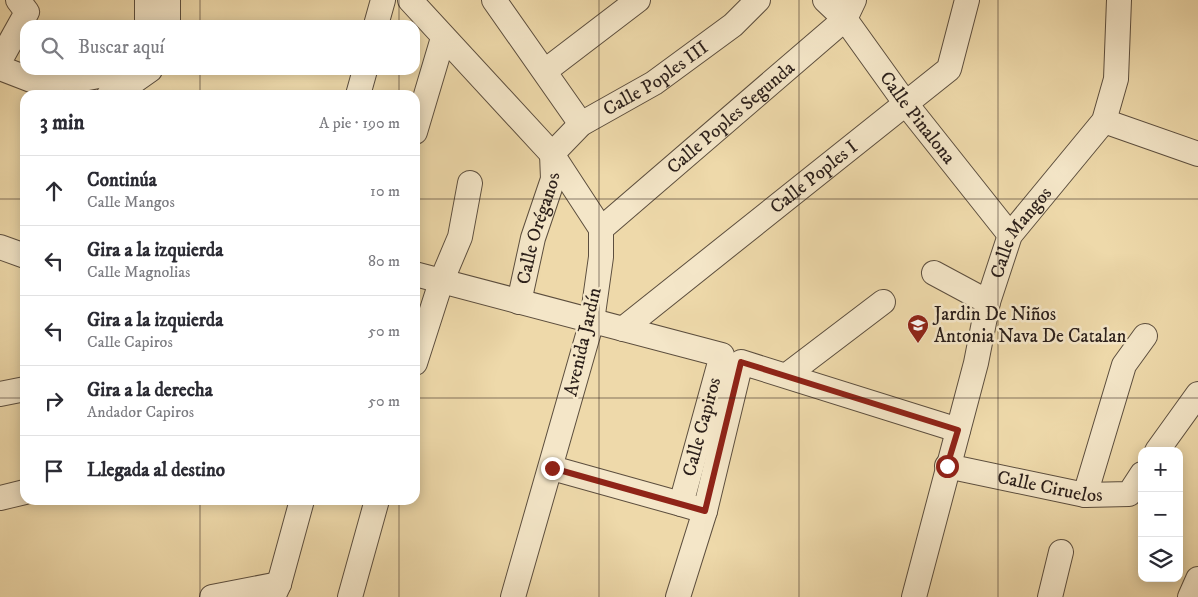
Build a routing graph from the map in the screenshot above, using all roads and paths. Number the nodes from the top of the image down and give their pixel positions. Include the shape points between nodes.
1 (18, 0) edge
2 (147, 0) edge
3 (168, 0) edge
4 (383, 0) edge
5 (410, 0) edge
6 (494, 0) edge
7 (638, 0) edge
8 (758, 0) edge
9 (825, 0) edge
10 (966, 0) edge
11 (1105, 0) edge
12 (1119, 0) edge
13 (849, 10) edge
14 (22, 20) edge
15 (146, 20) edge
16 (168, 20) edge
17 (377, 20) edge
18 (20, 24) edge
19 (443, 38) junction
20 (1119, 40) junction
21 (1, 60) edge
22 (20, 64) edge
23 (20, 70) edge
24 (545, 71) junction
25 (30, 75) edge
26 (56, 75) edge
27 (104, 75) edge
28 (143, 75) edge
29 (363, 75) edge
30 (59, 90) edge
31 (118, 90) edge
32 (359, 90) edge
33 (906, 104) junction
34 (420, 115) edge
35 (1104, 121) junction
36 (580, 124) junction
37 (552, 154) junction
38 (1198, 154) edge
39 (470, 184) dead end
40 (601, 229) junction
41 (1010, 235) junction
42 (0, 247) edge
43 (20, 254) edge
44 (934, 273) dead end
45 (420, 276) edge
46 (441, 282) junction
47 (519, 302) junction
48 (883, 302) dead end
49 (988, 302) junction
50 (592, 321) junction
51 (623, 329) junction
52 (1144, 336) dead end
53 (420, 347) edge
54 (732, 359) junction
55 (787, 375) junction
56 (20, 390) edge
57 (0, 394) edge
58 (1198, 394) edge
59 (958, 430) junction
60 (1160, 447) edge
61 (947, 466) junction
62 (552, 468) junction
63 (1138, 480) edge
64 (20, 493) edge
65 (1085, 495) junction
66 (0, 498) edge
67 (681, 504) junction
68 (301, 505) edge
69 (376, 505) edge
70 (705, 511) junction
71 (1061, 552) dead end
72 (1198, 579) edge
73 (276, 590) edge
74 (212, 597) edge
75 (350, 597) edge
76 (513, 597) edge
77 (678, 597) edge
78 (914, 597) edge
79 (1050, 597) edge
80 (1190, 597) edge

1 - 14 street via 26,12
2 - 15 street
3 - 16 street
4 - 17 street
5 - 19 street
6 - 24 street
7 - 24 street
8 - 36 street, Calle Poples III via 733,25 654,84
9 - 13 street, Calle Pinalona
10 - 33 street, Calle Poples I via 949,69
11 - 20 street
12 - 20 street, Calle Mangos
13 - 33 street, Calle Pinalona
13 - 40 street, Calle Poples Segunda
18 - 21 street
19 - 34 street
19 - 37 street
20 - 35 street, Calle Mangos via 1116,79
21 - 22 street
21 - 23 street
24 - 36 street
25 - 30 street
26 - 27 street via 76,80
28 - 31 street
29 - 32 street
33 - 41 street, Calle Pinalona
33 - 51 street, Calle Poples I
35 - 38 street
35 - 41 street, Calle Mangos
36 - 37 street, Calle Poples III
37 - 40 street
37 - 47 street, Calle Oréganos via 553,179 533,238
39 - 46 street via 460,237
40 - 50 street, Avenida Jardín via 601,257
41 - 49 street, Calle Mangos
42 - 43 street
44 - 49 street
45 - 46 street
46 - 47 street
46 - 53 street
47 - 50 street
48 - 55 street
49 - 59 street, Calle Mangos
50 - 51 street
50 - 62 street, Avenida Jardín
51 - 54 street
52 - 65 street via 1124,365
54 - 55 street
54 - 67 street, Calle Capiros
54 - 70 street, Calle Capiros
55 - 59 street
56 - 57 street
58 - 60 street
59 - 61 street, Calle Mangos
61 - 65 street, Calle Ciruelos
61 - 78 street, Calle Mangos
62 - 67 street
62 - 76 street, Avenida Jardín
63 - 65 street, Calle Ciruelos via 1128,494
64 - 66 street
67 - 70 street
68 - 73 street
69 - 75 street
70 - 77 street, Calle Capiros
71 - 79 street
72 - 80 street
73 - 74 street

